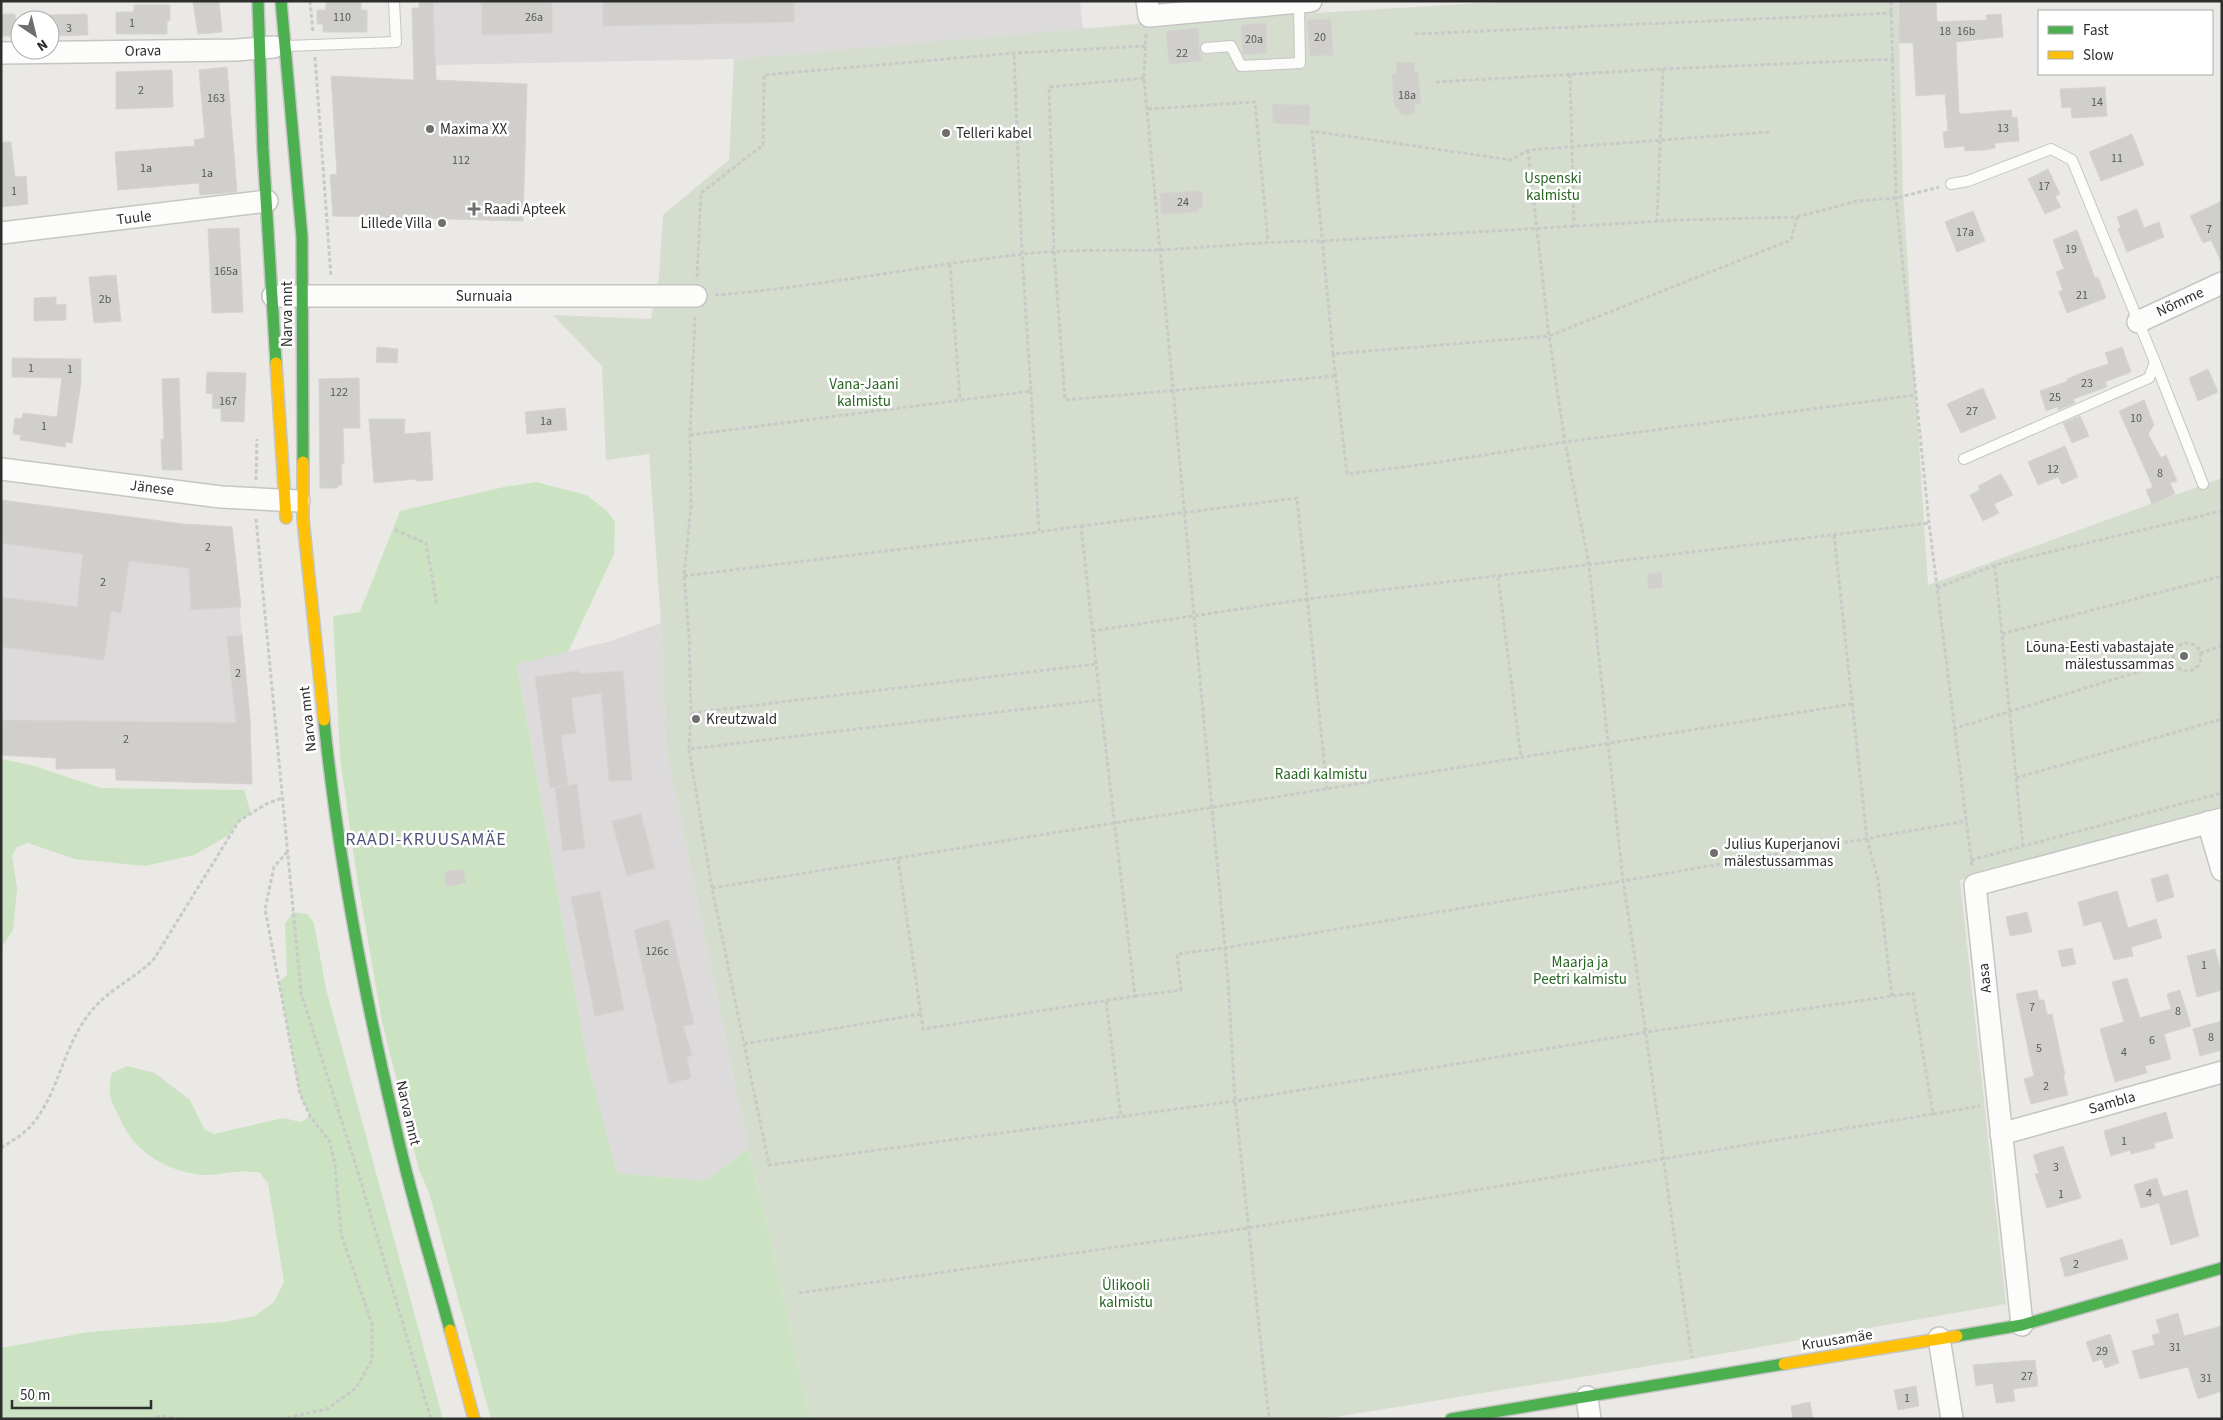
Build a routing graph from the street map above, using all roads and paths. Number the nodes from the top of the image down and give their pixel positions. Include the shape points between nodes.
1 (258, 1) edge
2 (281, 1) edge
3 (394, 1) edge
4 (1891, 1) edge
5 (1305, 2) edge
6 (1892, 13) junction
7 (1148, 14) edge
8 (1415, 34) dead end
9 (285, 46) junction
10 (1146, 46) junction
11 (260, 48) junction
12 (1206, 48) dead end
13 (1, 53) edge
14 (1014, 53) junction
15 (1894, 59) junction
16 (1663, 69) junction
17 (1570, 74) junction
18 (1144, 78) junction
19 (1436, 82) dead end
20 (1148, 109) junction
21 (1768, 132) dead end
22 (1660, 140) junction
23 (1572, 147) junction
24 (1528, 150) junction
25 (1951, 184) joint
26 (1896, 198) junction
27 (267, 201) junction
28 (1797, 217) junction
29 (1658, 222) junction
30 (1574, 227) junction
31 (1536, 230) junction
32 (1, 233) edge
33 (1268, 241) junction
34 (1322, 241) junction
35 (1160, 250) junction
36 (1054, 252) junction
37 (1022, 254) junction
38 (950, 264) junction
39 (2222, 283) edge
40 (303, 294) junction
41 (273, 296) junction
42 (696, 296) junction
43 (2138, 322) junction
44 (1549, 336) junction
45 (1333, 354) junction
46 (2155, 362) junction
47 (1335, 376) junction
48 (1031, 391) junction
49 (1172, 391) junction
50 (1916, 394) junction
51 (960, 400) junction
52 (690, 435) junction
53 (1565, 442) junction
54 (1964, 459) dead end
55 (1, 469) edge
56 (2203, 484) dead end
57 (257, 500) junction
58 (294, 501) junction
59 (2222, 511) edge
60 (1183, 512) junction
61 (1929, 523) junction
62 (1081, 526) junction
63 (287, 528) dead end
64 (395, 530) dead end
65 (1039, 532) junction
66 (1834, 535) junction
67 (1589, 565) junction
68 (1995, 565) junction
69 (684, 576) junction
70 (2222, 576) edge
71 (1498, 577) junction
72 (1937, 588) junction
73 (1308, 599) junction
74 (437, 605) dead end
75 (1193, 616) junction
76 (1092, 631) junction
77 (2002, 634) junction
78 (2222, 646) edge
79 (2200, 653) junction
80 (2173, 661) junction
81 (1096, 664) junction
82 (1100, 700) junction
83 (1852, 704) junction
84 (2010, 712) junction
85 (691, 713) junction
86 (2222, 719) edge
87 (1954, 729) junction
88 (1608, 744) junction
89 (689, 749) junction
90 (1521, 758) junction
91 (2016, 778) junction
92 (1327, 789) junction
93 (2222, 793) edge
94 (282, 798) junction
95 (1212, 808) junction
96 (1967, 821) junction
97 (2215, 821) edge
98 (1115, 824) junction
99 (1867, 839) junction
100 (2023, 847) junction
101 (287, 852) junction
102 (898, 859) junction
103 (1971, 860) junction
104 (2222, 870) edge
105 (1623, 880) junction
106 (1975, 885) junction
107 (712, 888) junction
108 (1224, 948) junction
109 (1135, 996) junction
110 (1892, 996) junction
111 (1106, 1001) junction
112 (922, 1014) junction
113 (1647, 1032) junction
114 (744, 1044) junction
115 (2222, 1072) edge
116 (1235, 1102) junction
117 (1998, 1103) junction
118 (1933, 1114) junction
119 (1121, 1117) junction
120 (2002, 1134) junction
121 (1, 1148) edge
122 (1662, 1159) junction
123 (1248, 1228) junction
124 (2222, 1268) edge
125 (799, 1293) dead end
126 (2022, 1325) junction
127 (1939, 1338) junction
128 (1692, 1359) dead end
129 (1586, 1397) junction
130 (150, 1419) edge
131 (179, 1419) edge
132 (282, 1419) edge
133 (431, 1419) edge
134 (474, 1419) edge
135 (1268, 1419) edge
136 (1451, 1419) edge
137 (1590, 1419) edge
138 (1952, 1419) edge

1 - 11 main road, Narva mnt
2 - 9 main road, Narva mnt
3 - 9 lane via 396,42
4 - 6 path
5 - 7 street
5 - 12 lane via 1300,63 1241,66 1231,46
6 - 8 path
6 - 15 path
7 - 10 path
9 - 11 street, Orava
9 - 40 main road, Narva mnt via 299,197
10 - 14 path
10 - 18 path
11 - 13 street, Orava
11 - 27 main road, Narva mnt
14 - 37 path
14 - 42 path via 764,75 763,146 701,193
15 - 16 path
15 - 26 path
16 - 17 path
16 - 22 path
17 - 19 path
17 - 23 path
18 - 20 path
18 - 36 path via 1049,87
20 - 33 path via 1255,102
20 - 35 path
21 - 22 path
22 - 23 path
22 - 29 path
23 - 24 path
23 - 30 path
24 - 31 path
24 - 34 path via 1511,160 1312,131
25 - 26 path
25 - 43 lane via 1968,181 2051,149 2072,160
26 - 28 path via 1857,201
26 - 50 path
27 - 32 street, Tuule
27 - 41 main road, Narva mnt
28 - 29 path
28 - 44 path via 1791,240
29 - 30 path
30 - 31 path
31 - 34 path
31 - 44 path
33 - 34 path
33 - 35 path
34 - 45 path
35 - 36 path
35 - 49 path
36 - 37 path
36 - 49 path via 1065,400
37 - 38 path
37 - 48 path
38 - 42 path via 777,290
38 - 51 path
39 - 43 street, Nõmme
40 - 41 street, Surnuaia
40 - 42 street, Surnuaia
40 - 58 main road, Narva mnt
41 - 58 main road, Narva mnt
42 - 52 path
43 - 46 lane
44 - 45 path
44 - 53 path
45 - 47 path
46 - 54 lane via 2148,378
46 - 56 lane
47 - 49 path
47 - 53 path via 1347,474
48 - 51 path
48 - 65 path
49 - 60 path
50 - 53 path
50 - 61 path
51 - 52 path
52 - 69 path via 691,507
53 - 67 path
55 - 57 street, Jänese
57 - 58 street, Jänese
57 - 94 path via 256,529
58 - 63 main road, Narva mnt
58 - 134 main road, Narva mnt via 332,801 355,942 396,1131
59 - 68 path
60 - 62 path
60 - 73 path via 1297,498
60 - 75 path
61 - 66 path
61 - 72 path
62 - 65 path
62 - 76 path
64 - 74 path via 426,543
65 - 69 path
66 - 67 path
66 - 83 path
67 - 71 path
67 - 88 path
68 - 72 path
68 - 77 path
69 - 85 path
70 - 77 path
71 - 73 path
71 - 90 path
72 - 87 path
73 - 75 path
73 - 92 path
75 - 76 path
75 - 95 path
76 - 81 path
77 - 84 path
78 - 79 path
79 - 80 path via 2192,644 2183,643 2173,652
79 - 80 path via 2200,663 2193,670 2179,669
80 - 84 path
81 - 82 path
81 - 85 path
82 - 89 path
82 - 98 path
83 - 88 path
83 - 99 path
84 - 87 path
84 - 91 path
85 - 89 path
86 - 91 path
87 - 96 path
88 - 90 path
88 - 105 path
89 - 107 path
90 - 92 path
91 - 100 path
92 - 95 path
93 - 100 path
94 - 101 path
94 - 121 path via 239,821 154,959 95,1006 70,1042 34,1123
95 - 98 path
95 - 108 path
96 - 99 path
96 - 103 path
97 - 104 street
97 - 106 street
98 - 102 path
98 - 109 path
99 - 105 path
99 - 110 path via 1878,879
100 - 103 path
101 - 132 path via 274,867 265,909 300,1094 310,1116 330,1142 341,1234 372,1324 372,1360 356,1388 327,1409
101 - 133 path via 301,993
102 - 107 path
102 - 112 path
103 - 106 path
105 - 108 path
105 - 113 path
106 - 117 street, Aasa
107 - 114 path
108 - 109 path via 1178,954 1181,990
108 - 116 path
109 - 111 path
110 - 113 path
110 - 118 path via 1913,994
111 - 112 path via 923,1029
111 - 119 path
112 - 114 path
113 - 116 path
113 - 122 path
114 - 119 path via 769,1165
115 - 120 street, Sambla
116 - 119 path
116 - 123 path
117 - 118 path
117 - 120 street, Aasa
118 - 122 path
120 - 126 street, Aasa
122 - 123 path
122 - 128 path
123 - 125 path
123 - 135 path
124 - 126 main road, Kruusamäe
126 - 127 main road, Kruusamäe
127 - 129 main road, Kruusamäe
127 - 138 street
129 - 136 main road, Kruusamäe
129 - 137 street
130 - 131 path via 162,1416

